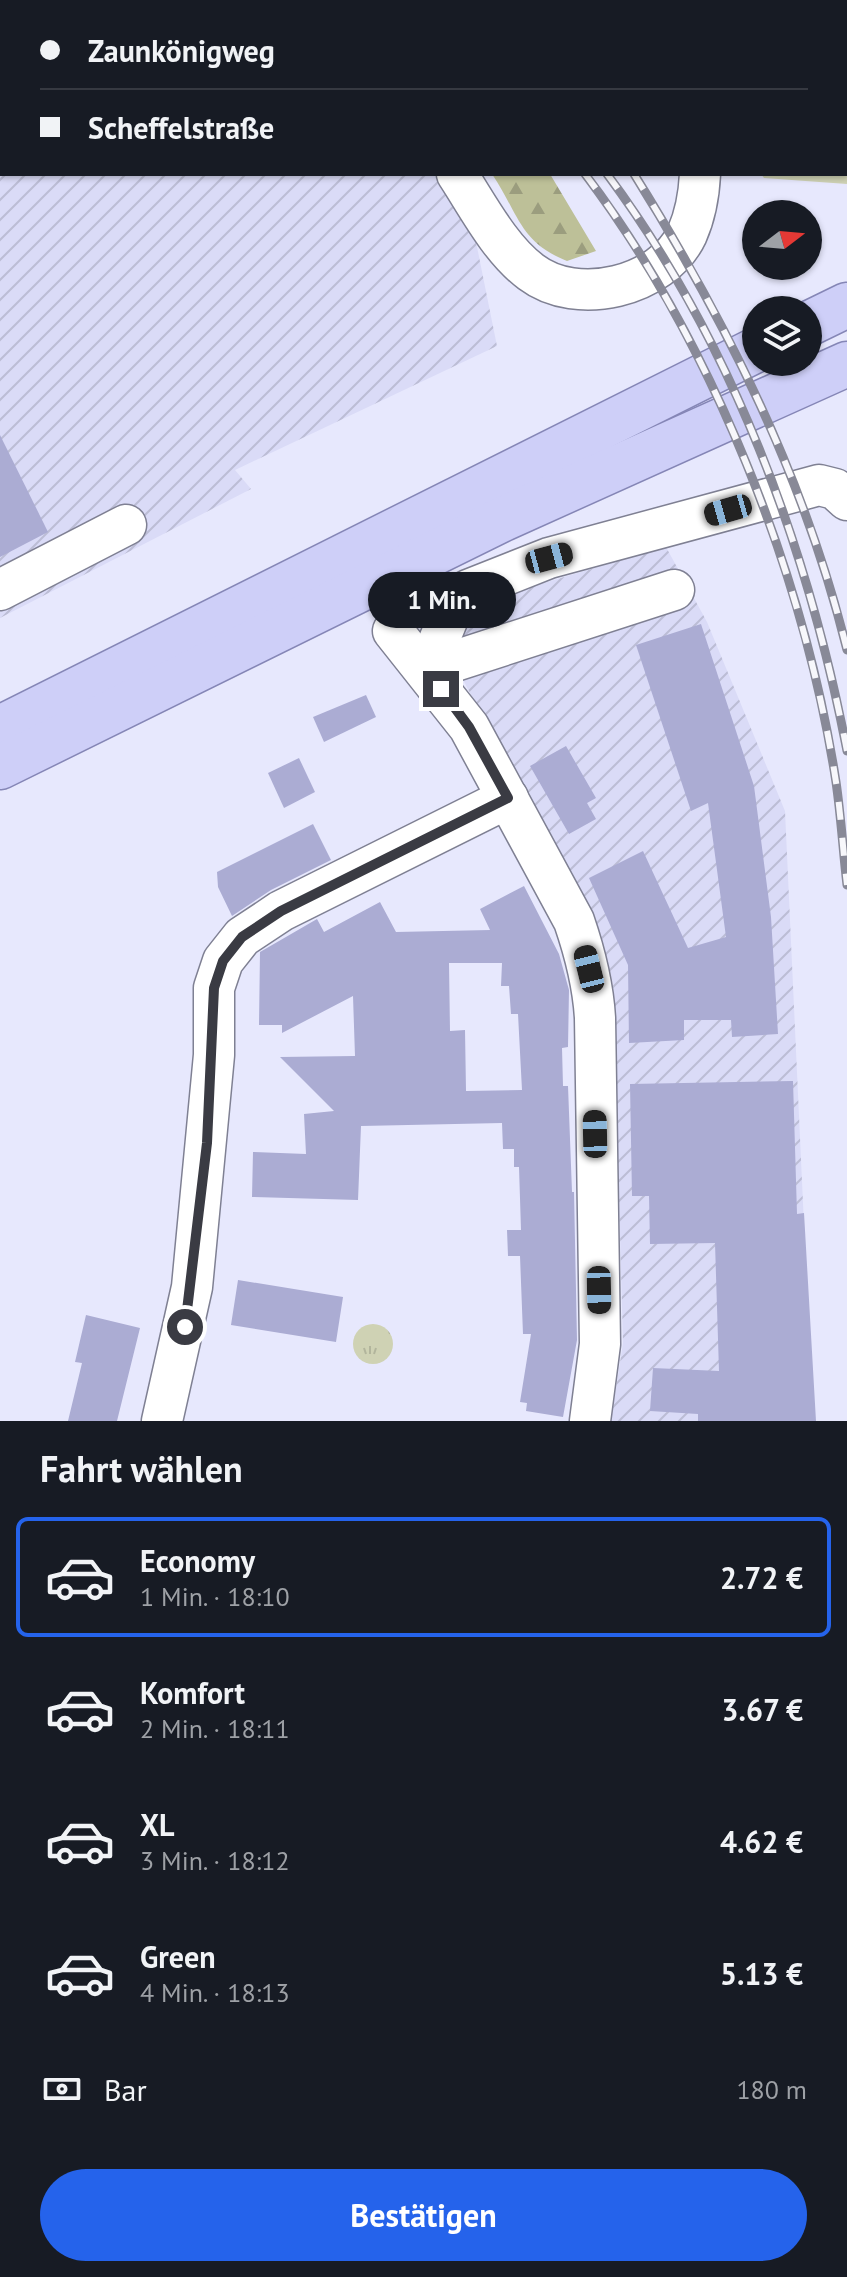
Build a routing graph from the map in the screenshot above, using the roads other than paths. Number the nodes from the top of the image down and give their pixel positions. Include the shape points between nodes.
1 (458, 176) edge
2 (698, 188) edge
3 (847, 305) edge
4 (822, 317) edge
5 (742, 357) edge
6 (847, 364) edge
7 (847, 500) edge
8 (126, 525) dead end
9 (0, 590) edge
10 (674, 590) dead end
11 (393, 631) dead end
12 (427, 670) junction
13 (0, 728) edge
14 (0, 767) edge
15 (508, 798) junction
16 (162, 1421) edge
17 (590, 1421) edge

1 - 2 street via 530,272 560,289 604,290 654,271 687,235
3 - 4 main road
5 - 13 main road
6 - 14 main road via 503,519
7 - 12 street via 835,489 819,485 549,558 468,590 453,606
8 - 9 street
10 - 12 street
11 - 12 street
12 - 15 street via 469,727
15 - 16 street via 281,911 242,937 223,961 214,988 210,1099 192,1287
15 - 17 street via 574,921 593,986 600,1344

